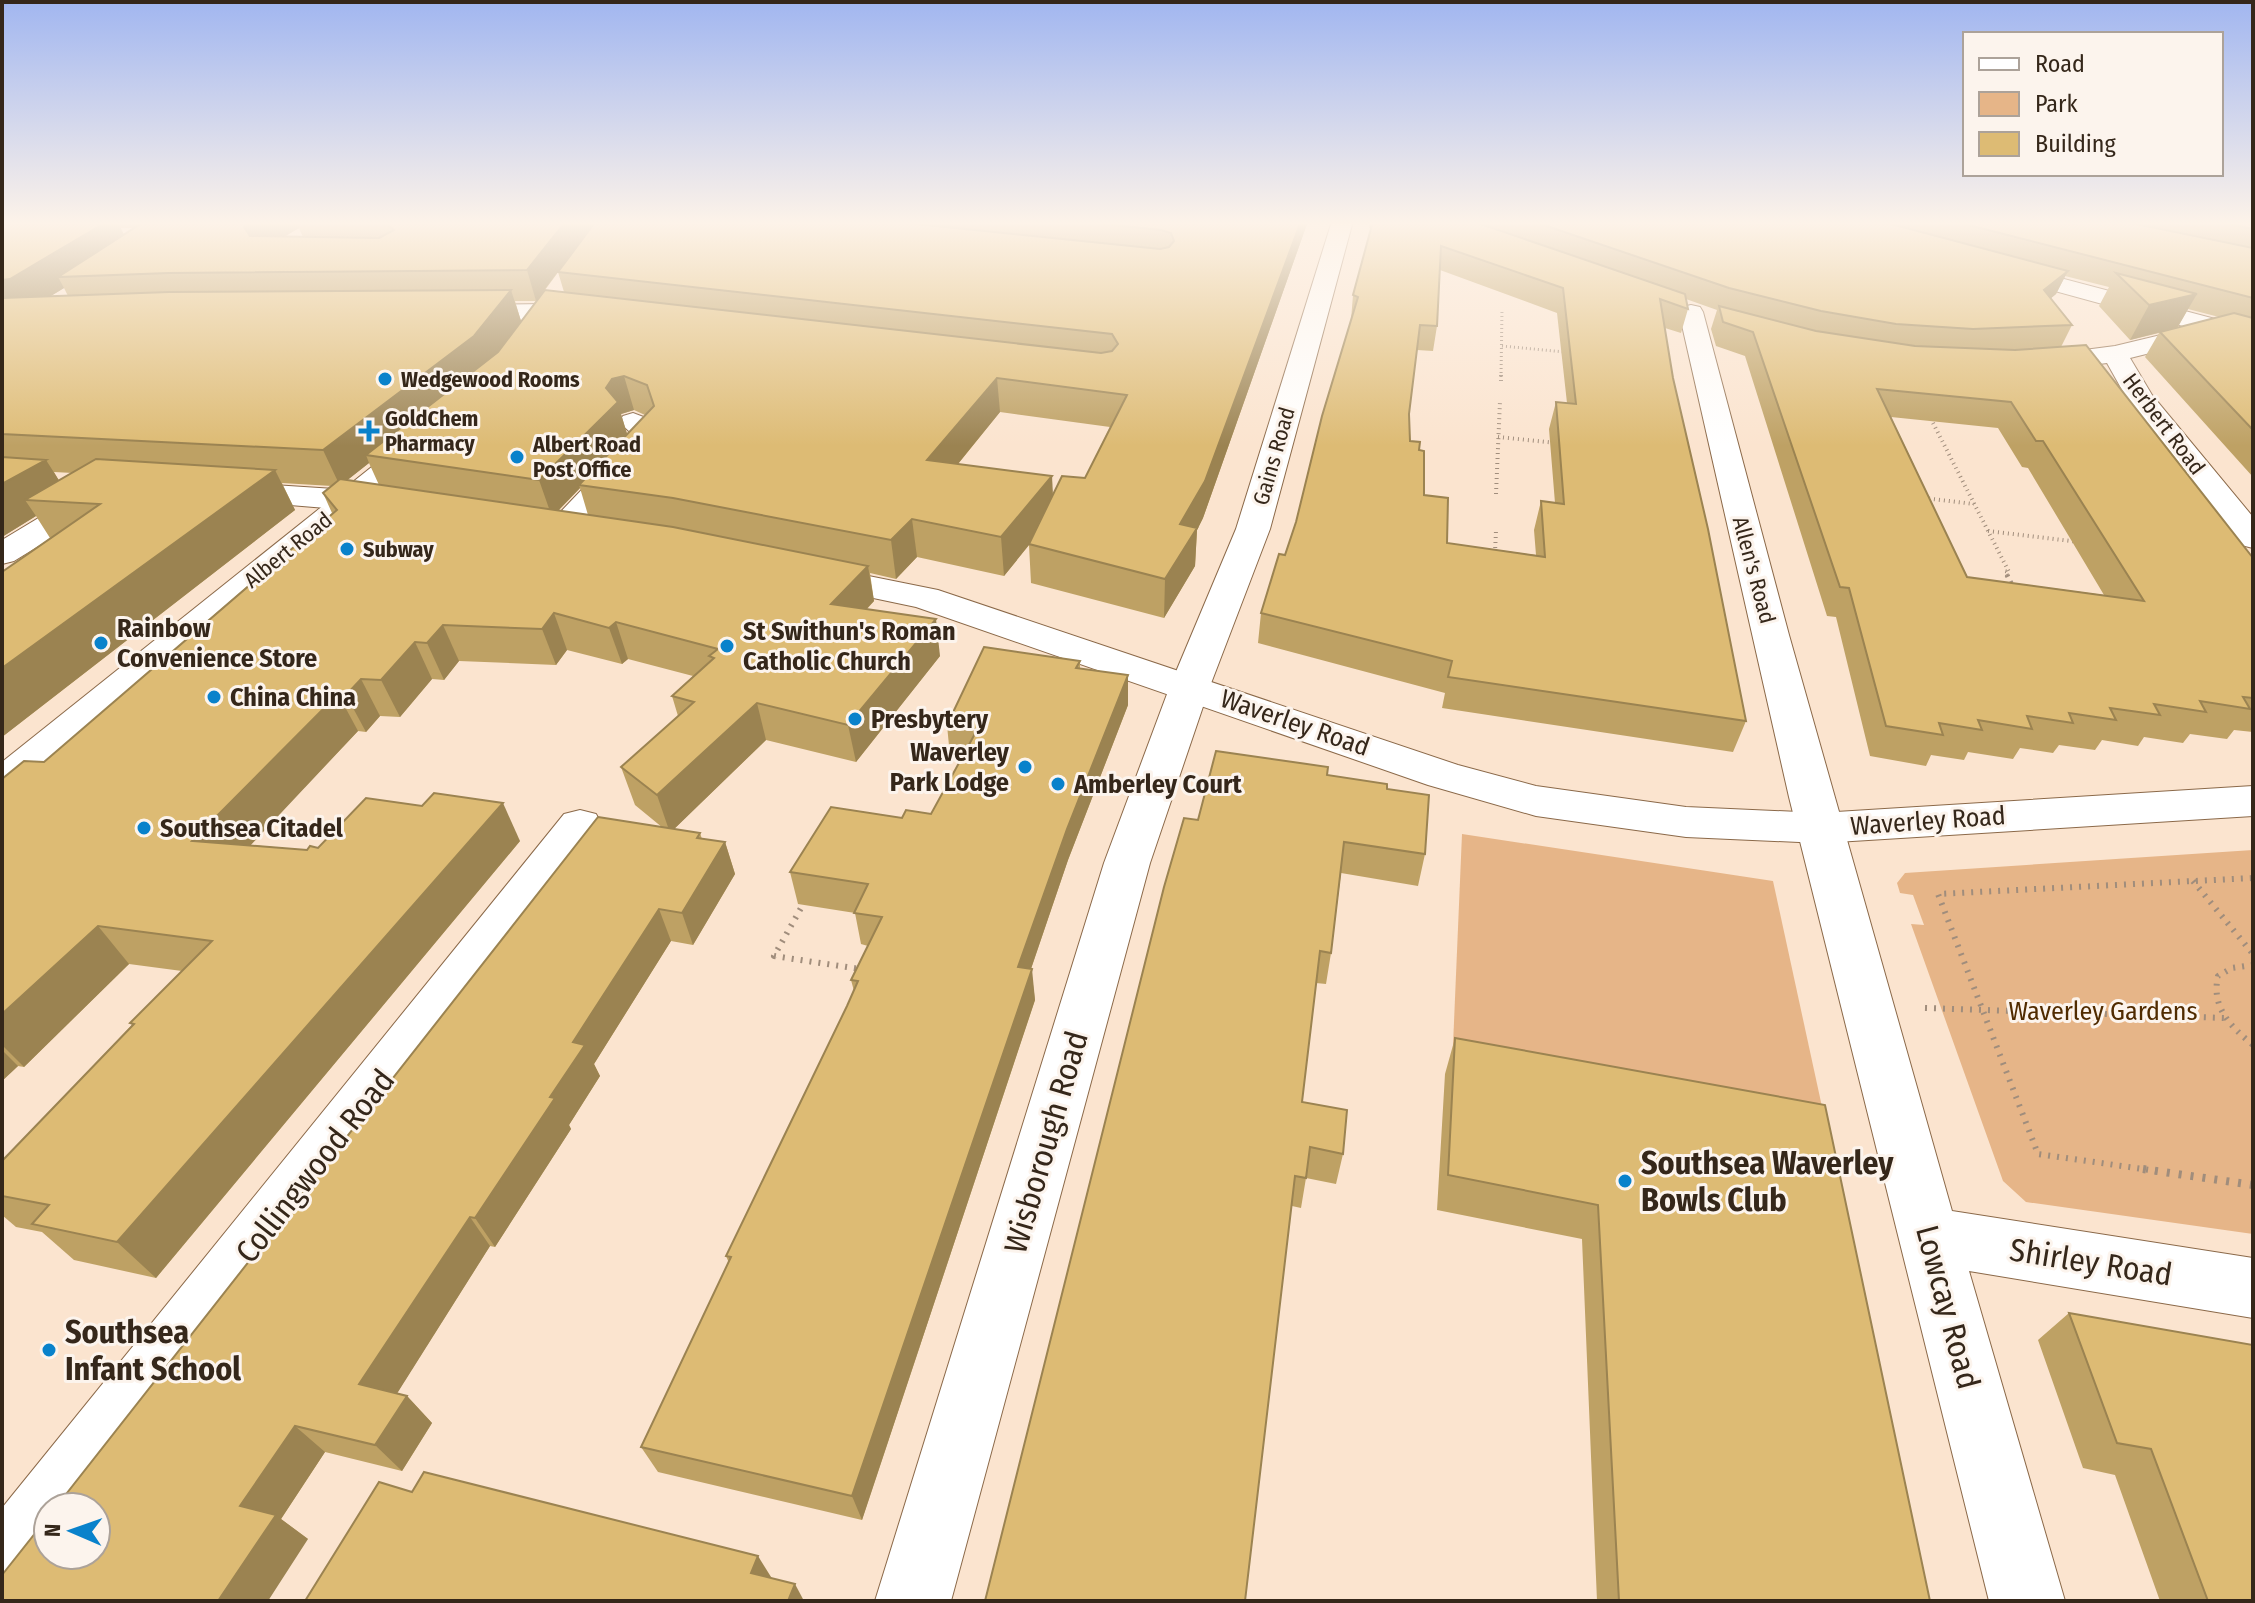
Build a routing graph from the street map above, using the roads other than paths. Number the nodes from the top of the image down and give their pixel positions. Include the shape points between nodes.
1 (559, 296) edge
2 (1321, 296) edge
3 (2099, 296) edge
4 (548, 311) junction
5 (437, 312) edge
6 (1692, 312) dead end
7 (611, 318) edge
8 (2219, 328) junction
9 (531, 333) edge
10 (2253, 337) edge
11 (2115, 354) junction
12 (2007, 365) edge
13 (633, 422) dead end
14 (442, 424) edge
15 (58, 483) edge
16 (204, 491) edge
17 (350, 500) junction
18 (406, 507) edge
19 (607, 537) edge
20 (2253, 538) edge
21 (2, 554) edge
22 (774, 568) edge
23 (1190, 686) junction
24 (2, 784) edge
25 (2253, 801) edge
26 (580, 825) dead end
27 (1820, 828) junction
28 (1929, 1236) junction
29 (2253, 1288) edge
30 (61, 1491) edge
31 (32, 1529) edge
32 (2, 1567) edge
33 (913, 1601) edge
34 (2027, 1601) edge

1 - 4 street
2 - 23 street, Gains Road via 1253,529
3 - 8 street
4 - 5 street
4 - 7 street
4 - 9 street
6 - 27 street, Allen's Road
8 - 10 street
8 - 11 street, Herbert Road
11 - 12 street
11 - 20 street, Herbert Road via 2140,398
13 - 19 street via 644,427 646,439 548,528
14 - 17 street, Albert Road
15 - 21 street via 122,487
16 - 17 street
17 - 18 street
17 - 24 street, Albert Road
22 - 23 street, Waverley Road via 925,598
23 - 27 street, Waverley Road via 1443,775 1536,801 1686,822
23 - 33 street, Wisborough Road via 1127,863
25 - 27 street, Waverley Road
26 - 30 street, Collingwood Road
27 - 28 street, Lowcay Road
28 - 29 street, Shirley Road
28 - 34 street, Lowcay Road
31 - 32 street, Collingwood Road

